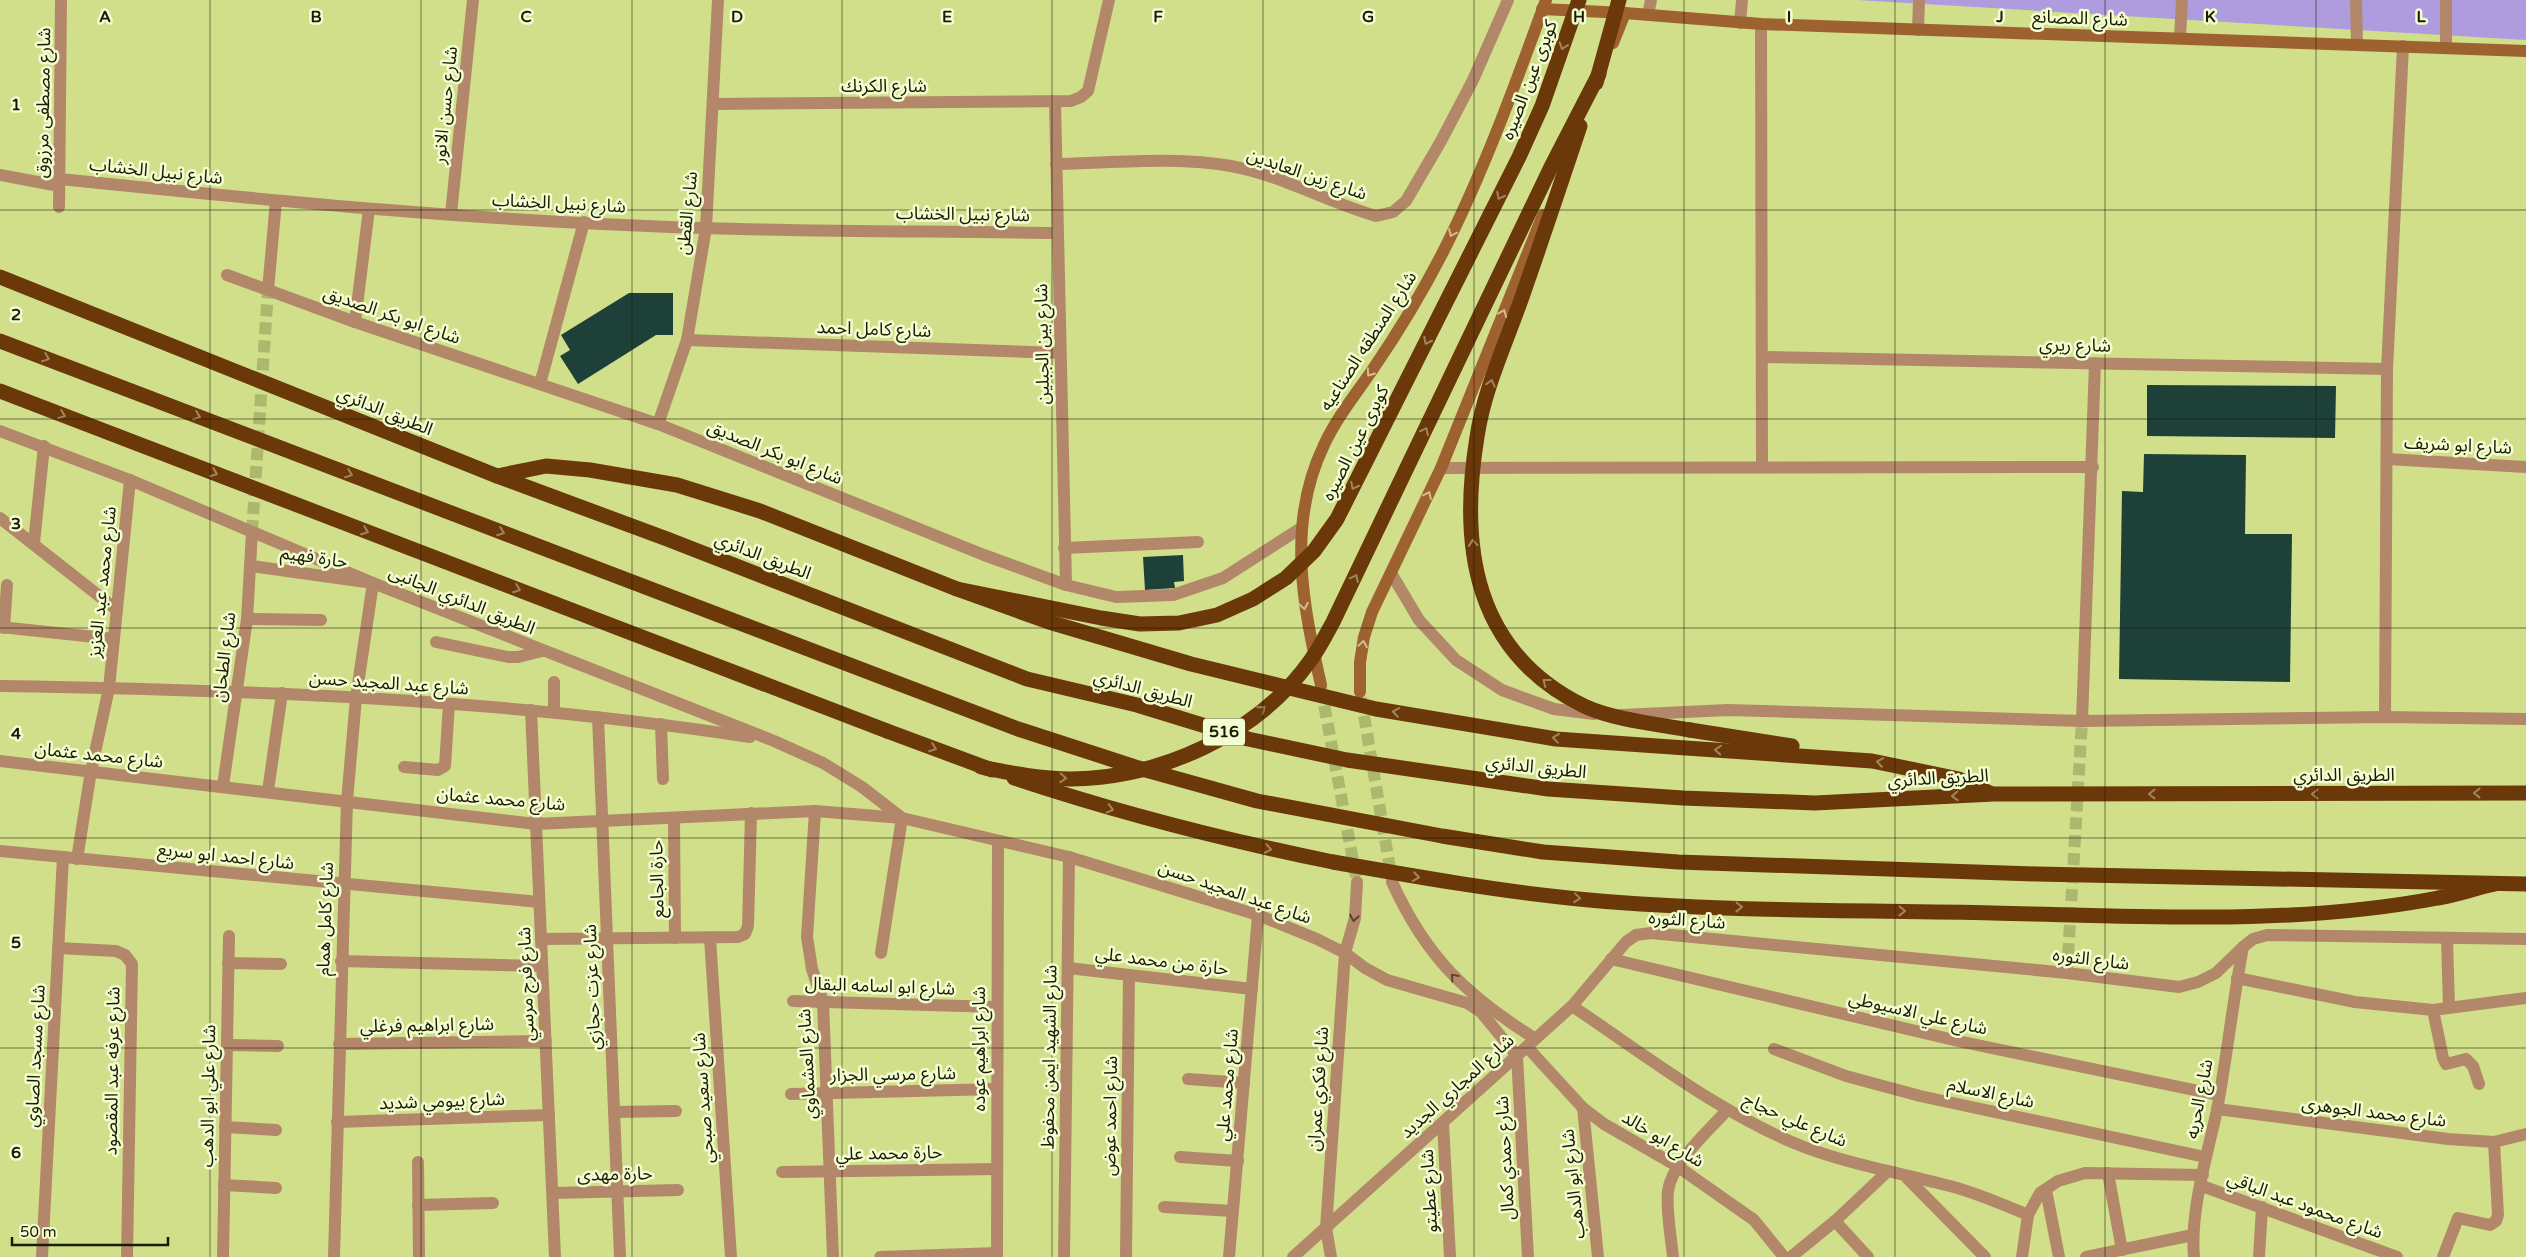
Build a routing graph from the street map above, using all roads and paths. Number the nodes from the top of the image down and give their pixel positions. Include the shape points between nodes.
1 (61, 0) edge
2 (473, 0) edge
3 (718, 0) edge
4 (1109, 0) edge
5 (1508, 0) edge
6 (1579, 0) edge
7 (1651, 0) edge
8 (1742, 0) edge
9 (1919, 0) edge
10 (2182, 0) edge
11 (2356, 0) edge
12 (2446, 0) edge
13 (1544, 5) edge
14 (1622, 7) edge
15 (1648, 15) junction
16 (1740, 23) junction
17 (1760, 24) junction
18 (1918, 30) junction
19 (2180, 38) junction
20 (2357, 44) junction
21 (2404, 46) junction
22 (2446, 48) junction
23 (2526, 51) edge
24 (1599, 74) junction
25 (1055, 102) junction
26 (713, 104) junction
27 (1056, 164) junction
28 (0, 175) edge
29 (59, 183) junction
30 (276, 201) junction
31 (59, 207) dead end
32 (369, 209) junction
33 (451, 214) junction
34 (584, 222) junction
35 (706, 228) junction
36 (1057, 233) junction
37 (227, 276) dead end
38 (0, 277) edge
39 (268, 290) junction
40 (355, 322) junction
41 (0, 340) edge
42 (687, 340) junction
43 (1060, 353) junction
44 (1762, 357) junction
45 (2095, 363) junction
46 (2387, 369) junction
47 (540, 384) junction
48 (0, 391) edge
49 (658, 424) junction
50 (0, 431) edge
51 (44, 446) junction
52 (2387, 459) junction
53 (1762, 467) junction
54 (2093, 467) junction
55 (2526, 467) edge
56 (1441, 468) junction
57 (497, 476) junction
58 (130, 480) junction
59 (0, 518) edge
60 (1301, 528) junction
61 (252, 532) junction
62 (1198, 542) dead end
63 (34, 543) junction
64 (1064, 548) junction
65 (251, 566) junction
66 (1391, 573) junction
67 (373, 583) junction
68 (7, 585) dead end
69 (1066, 585) junction
70 (957, 589) junction
71 (117, 610) junction
72 (247, 619) junction
73 (321, 620) dead end
74 (2, 627) edge
75 (114, 639) junction
76 (436, 642) dead end
77 (542, 651) junction
78 (554, 682) dead end
79 (0, 686) edge
80 (1321, 686) tunnel mouth
81 (109, 688) junction
82 (238, 691) junction
83 (1360, 692) tunnel mouth
84 (282, 693) junction
85 (356, 698) junction
86 (449, 704) junction
87 (531, 710) junction
88 (554, 712) junction
89 (598, 717) junction
90 (2385, 717) junction
91 (2526, 718) edge
92 (2082, 721) junction
93 (660, 724) junction
94 (774, 741) junction
95 (1842, 758) junction
96 (0, 761) edge
97 (404, 767) dead end
98 (981, 767) junction
99 (91, 772) junction
100 (663, 779) dead end
101 (223, 786) junction
102 (268, 792) junction
103 (2526, 793) edge
104 (1994, 794) junction
105 (347, 802) junction
106 (815, 811) junction
107 (751, 813) junction
108 (902, 818) junction
109 (674, 819) junction
110 (602, 822) junction
111 (536, 824) junction
112 (998, 842) junction
113 (0, 851) edge
114 (63, 858) junction
115 (1069, 858) junction
116 (77, 859) junction
117 (1357, 882) tunnel mouth
118 (1392, 882) tunnel mouth
119 (2494, 884) junction
120 (2526, 884) edge
121 (344, 885) junction
122 (539, 902) junction
123 (1258, 915) junction
124 (1636, 934) joint
125 (229, 936) dead end
126 (608, 938) junction
127 (675, 938) junction
128 (710, 938) junction
129 (542, 939) junction
130 (2446, 939) junction
131 (2526, 939) edge
132 (2243, 947) junction
133 (58, 948) junction
134 (882, 952) dead end
135 (1345, 953) junction
136 (1611, 960) junction
137 (341, 961) junction
138 (228, 963) junction
139 (281, 964) dead end
140 (542, 966) junction
141 (1068, 968) junction
142 (1129, 975) junction
143 (2237, 978) junction
144 (1252, 989) junction
145 (2526, 998) edge
146 (793, 1001) dead end
147 (823, 1002) junction
148 (1572, 1006) junction
149 (996, 1007) junction
150 (2449, 1007) junction
151 (2433, 1010) junction
152 (546, 1041) junction
153 (1531, 1042) junction
154 (339, 1044) junction
155 (227, 1045) junction
156 (278, 1046) dead end
157 (1774, 1049) dead end
158 (1517, 1056) junction
159 (1188, 1079) dead end
160 (1244, 1083) junction
161 (2479, 1084) dead end
162 (996, 1089) junction
163 (826, 1093) junction
164 (791, 1094) dead end
165 (2218, 1096) junction
166 (1583, 1108) junction
167 (2217, 1109) junction
168 (1727, 1110) junction
169 (676, 1111) dead end
170 (614, 1112) junction
171 (549, 1115) junction
172 (337, 1122) junction
173 (1443, 1123) junction
174 (225, 1127) junction
175 (276, 1130) dead end
176 (2526, 1134) edge
177 (2494, 1142) junction
178 (1180, 1157) dead end
179 (2205, 1157) junction
180 (1238, 1161) junction
181 (418, 1162) dead end
182 (1677, 1166) junction
183 (997, 1169) junction
184 (830, 1171) junction
185 (782, 1172) dead end
186 (1887, 1172) junction
187 (2108, 1174) junction
188 (1907, 1178) junction
189 (2202, 1181) junction
190 (224, 1185) junction
191 (276, 1188) dead end
192 (678, 1190) dead end
193 (2046, 1190) junction
194 (618, 1191) junction
195 (553, 1193) junction
196 (493, 1202) dead end
197 (418, 1205) junction
198 (1164, 1207) dead end
199 (2262, 1208) junction
200 (1234, 1211) junction
201 (2028, 1215) junction
202 (1835, 1221) junction
203 (1326, 1228) junction
204 (2192, 1235) junction
205 (2122, 1250) junction
206 (2366, 1251) edge
207 (997, 1255) edge
208 (42, 1257) edge
209 (127, 1257) edge
210 (223, 1257) edge
211 (334, 1257) edge
212 (419, 1257) edge
213 (555, 1257) edge
214 (620, 1257) edge
215 (731, 1257) edge
216 (833, 1257) edge
217 (880, 1257) edge
218 (1064, 1257) edge
219 (1126, 1257) edge
220 (1229, 1257) edge
221 (1293, 1257) edge
222 (1331, 1257) edge
223 (1450, 1257) edge
224 (1528, 1257) edge
225 (1598, 1257) edge
226 (1673, 1257) edge
227 (1784, 1257) edge
228 (1791, 1257) edge
229 (1868, 1257) edge
230 (1985, 1257) edge
231 (2022, 1257) edge
232 (2060, 1257) edge
233 (2086, 1257) edge
234 (2194, 1257) edge
235 (2259, 1257) edge
236 (2397, 1257) edge
237 (2443, 1257) edge

1 - 29 street, شارع مصطفى مرزوق
2 - 33 street, شارع حسن الانور
3 - 26 street, شارع القطن
4 - 25 street, شارع الكرنك via 1088,91 1081,97
5 - 27 street, شارع زين العابدين via 1441,142 1406,200 1393,212 1376,216 1232,166 1203,162
6 -> 70 highway, كوبرى عين الصيره, bridge via 1542,106 1520,157 1341,511 1314,551 1286,578 1217,615 1179,623 1140,624
7 - 15 street
8 - 16 street
9 - 18 street
10 - 19 street
11 - 20 street
12 - 22 street
13 - 14 street, شارع المصانع
13 -> 60 street, شارع المنطقه الصناعيه via 1485,162 1444,251 1412,311 1337,420 1323,446 1310,482
14 - 15 street, شارع المصانع
14 - 24 highway, bridge
56 -> 14 street
15 - 16 street, شارع المصانع
16 - 17 street, شارع المصانع
17 - 18 street, شارع المصانع
17 - 44 street
18 - 19 street, شارع المصانع
19 - 20 street, شارع المصانع
20 - 21 street, شارع المصانع
21 - 22 street, شارع المصانع
21 - 46 street
22 - 23 street, شارع المصانع
95 -> 24 highway, bridge via 1792,746 1627,718 1585,706 1547,684 1515,654 1491,617 1476,576 1470,506 1477,436 1495,369
98 -> 24 highway, bridge via 1026,776 1071,778 1117,775 1162,764 1204,747 1243,724 1279,695 1310,662 1333,622
25 - 26 street, شارع الكرنك
25 - 27 street, شارع بين الجبلين
26 - 35 street, شارع القطن
27 - 36 street, شارع بين الجبلين
28 - 29 street
29 - 30 street, شارع نبيل الخشاب
29 - 31 street, شارع مصطفى مرزوق
30 - 32 street, شارع نبيل الخشاب
30 - 39 street
32 - 33 street, شارع نبيل الخشاب
32 - 40 street
33 - 34 street, شارع نبيل الخشاب
34 - 35 street, شارع نبيل الخشاب
34 - 47 street
35 - 36 street, شارع نبيل الخشاب
35 - 42 street, شارع القطن
36 - 43 street, شارع بين الجبلين
37 - 39 street, شارع ابو بكر الصديق
38 - 57 highway, الطريق الدائري / 516
39 - 40 street, شارع ابو بكر الصديق
40 - 47 street, شارع ابو بكر الصديق
41 -> 119 highway via 1018,729 1135,768 1257,801 1543,852 1678,862
42 - 43 street, شارع كامل احمد
42 - 49 street, شارع القطن
43 - 64 street, شارع بين الجبلين
44 - 45 street, شارع ريري
44 - 53 street
45 - 46 street, شارع ريري
45 - 54 street
46 - 52 street
47 - 49 street, شارع ابو بكر الصديق
48 -> 98 highway, bridge
49 - 69 street, شارع ابو بكر الصديق
50 - 51 street, الطريق الدائري الجانبى
51 - 58 street, الطريق الدائري الجانبى
51 - 63 street
52 - 55 street, شارع ابو شريف
52 - 90 street
53 - 54 street
53 - 56 street
54 - 92 street
66 -> 56 street
57 - 70 highway via 546,466 616,473 676,485 760,511
104 -> 57 highway, الطريق الدائري / 516 via 1815,803 1548,789 1385,766 1257,741 1137,705 1027,679
58 - 61 street, الطريق الدائري الجانبى
58 - 71 street, شارع محمد عبد العزيز
59 - 63 street
60 - 69 street, شارع ابو بكر الصديق via 1223,578 1173,595 1116,597
60 -> 80 street, شارع المنطقه الصناعيه via 1302,591
61 - 65 street, شارع الطحان
61 - 67 street, الطريق الدائري الجانبى
62 - 64 street
63 - 71 street
64 - 69 street, شارع بين الجبلين
65 - 67 street, حارة فهيم
65 - 72 street, شارع الطحان
83 -> 66 street via 1364,637
66 - 92 street via 1419,620 1456,660 1502,690 1554,709 1608,715 1758,710
67 - 77 street, الطريق الدائري الجانبى
67 - 85 street, شارع كامل همام
68 - 74 street
95 -> 70 highway via 1556,739 1376,709 1129,646
71 - 75 street, شارع محمد عبد العزيز
72 - 73 street
72 - 82 street, شارع الطحان
74 - 75 street
75 - 81 street, شارع محمد عبد العزيز
76 - 77 street via 518,657
77 - 94 street, الطريق الدائري الجانبى
78 - 88 street
79 - 81 street, شارع عبد المجيد حسن
81 - 82 street, شارع عبد المجيد حسن
81 - 99 street, شارع محمد عبد العزيز
82 - 84 street, شارع عبد المجيد حسن
82 - 101 street, شارع الطحان
84 - 85 street, شارع عبد المجيد حسن
84 - 102 street
85 - 86 street, شارع عبد المجيد حسن
85 - 105 street, شارع كامل همام
86 - 87 street, شارع عبد المجيد حسن
86 - 97 street via 445,766 438,770
87 - 88 street, شارع عبد المجيد حسن
87 - 111 street, شارع فرج مرسي
88 - 89 street, شارع عبد المجيد حسن
89 - 93 street, شارع عبد المجيد حسن
89 - 110 street, شارع عزت حجازي
90 - 91 street
90 - 92 street
93 - 94 street, شارع عبد المجيد حسن
93 - 100 street
94 - 108 street, الطريق الدائري الجانبى via 822,762
104 -> 95 highway via 1959,779 1930,772
96 - 99 street, شارع محمد عثمان
98 -> 119 highway, bridge via 1093,804 1252,845 1418,877 1598,900 1675,906 2274,915 2385,906 2440,898
99 - 101 street, شارع محمد عثمان
99 - 116 street, شارع محمد عبد العزيز
101 - 102 street, شارع محمد عثمان
102 - 105 street, شارع محمد عثمان
103 -> 104 highway, الطريق الدائري / 516
105 - 111 street, شارع محمد عثمان
105 - 121 street, شارع كامل همام
106 - 107 street, شارع محمد عثمان
106 - 108 street, شارع محمد عثمان
106 - 147 street, شارع العشماوي via 807,937 812,969
107 - 109 street, شارع محمد عثمان
107 - 128 street via 748,926 745,934 738,937
108 - 112 street, شارع محمد عثمان
108 - 134 street
109 - 110 street, شارع محمد عثمان
109 - 127 street, حارة الجامع
110 - 111 street, شارع محمد عثمان
110 - 126 street, شارع عزت حجازي
111 - 122 street, شارع فرج مرسي
112 - 115 street, شارع عبد المجيد حسن
112 - 149 street, شارع ابراهيم عوده
113 - 114 street, شارع احمد ابو سريع
114 - 116 street, شارع احمد ابو سريع
114 - 133 street, شارع مسجد الصاوي
115 - 123 street, شارع عبد المجيد حسن
115 - 141 street, شارع الشهيد ايمن محفوظ
116 - 121 street, شارع احمد ابو سريع
117 -> 135 street, شارع فكري عمران via 1355,918
153 -> 118 street, شارع ابو خالد via 1458,982 1428,945
119 - 120 highway
121 - 122 street, شارع احمد ابو سريع
121 - 137 street, شارع كامل همام
122 - 129 street, شارع فرج مرسي
123 - 135 street, شارع عبد المجيد حسن
123 - 144 street, شارع محمد علي
124 - 132 street, شارع الثوره via 2047,971 2178,987 2216,973
124 - 136 street, شارع المجاري الجديد
125 - 138 street, شارع علي ابو الدهب
126 - 127 street
126 - 129 street
126 - 170 street, شارع عزت حجازي
127 - 128 street
128 - 215 street, شارع سعيد صبحي
129 - 140 street, شارع فرج مرسي
130 - 131 street, شارع الثوره
130 - 132 street, شارع الثوره via 2281,934 2254,939
130 - 150 street
132 - 143 street, شارع الحريه
133 - 208 street, شارع مسجد الصاوي
133 - 209 street, شارع عرفه عبد المقصود via 116,951 126,955 132,964
135 - 158 street, شارع عبد المجيد حسن via 1387,980 1452,996 1467,1003 1481,1012
135 - 203 street, شارع فكري عمران
136 - 148 street, شارع المجاري الجديد
136 - 165 street, شارع علي الاسيوطي via 1958,1041
137 - 140 street
137 - 154 street, شارع كامل همام
138 - 139 street
138 - 155 street, شارع علي ابو الدهب
140 - 152 street, شارع فرج مرسي
141 - 142 street, حارة من محمد علي
141 - 218 street, شارع الشهيد ايمن محفوظ
142 - 144 street, حارة من محمد علي
142 - 219 street, شارع احمد عوض
143 - 151 street via 2355,1002
143 - 165 street, شارع الحريه
144 - 160 street, شارع محمد علي
145 - 150 street
146 - 147 street, شارع ابو اسامه البقال
147 - 149 street, شارع ابو اسامه البقال
147 - 163 street, شارع العشماوي
148 - 153 street, شارع المجاري الجديد
148 - 168 street, شارع علي حجاج
149 - 162 street, شارع ابراهيم عوده
150 - 151 street
151 - 161 street via 2446,1064 2466,1059
152 - 154 street, شارع ابراهيم فرغلي
152 - 171 street, شارع فرج مرسي
153 - 158 street, شارع المجاري الجديد
153 - 166 street, شارع ابو خالد
154 - 172 street, شارع كامل همام
155 - 156 street
155 - 174 street, شارع علي ابو الدهب
157 - 179 street, شارع الاسلام via 1846,1076 1920,1096
158 - 173 street, شارع المجاري الجديد
158 - 224 street, شارع حمدي كمال
159 - 160 street
160 - 180 street, شارع محمد علي
162 - 163 street, شارع مرسي الجزار
162 - 183 street, شارع ابراهيم عوده
163 - 164 street, شارع مرسي الجزار
163 - 184 street, شارع العشماوي
165 - 167 street, شارع الحريه
166 - 182 street, شارع ابو خالد via 1604,1124
166 - 225 street, شارع ابو الدهب
167 - 177 street, شارع محمد الجوهرى via 2448,1140
167 - 179 street, شارع الحريه
168 - 182 street
168 - 186 street, شارع علي حجاج via 1805,1147
169 - 170 street
170 - 194 street, شارع عزت حجازي
171 - 172 street, شارع بيومي شديد
171 - 195 street, شارع فرج مرسي
172 - 211 street, شارع كامل همام
173 - 203 street, شارع المجاري الجديد
173 - 223 street, شارع عطيتو
174 - 175 street
174 - 190 street, شارع علي ابو الدهب
176 - 177 street, شارع محمد الجوهرى
177 - 237 street via 2496,1221 2490,1225 2458,1218
178 - 180 street
179 - 189 street, شارع الحريه
180 - 200 street, شارع محمد علي
181 - 197 street
182 - 226 street via 1668,1193
182 - 227 street, شارع ابو خالد via 1754,1220
183 - 184 street, حارة محمد علي
183 - 207 street, شارع ابراهيم عوده
184 - 185 street, حارة محمد علي
184 - 216 street, شارع العشماوي
186 - 188 street, شارع علي حجاج
186 - 202 street
187 - 189 street, شارع محمود عبد الباقي
187 - 193 street, شارع محمود عبد الباقي via 2085,1173 2058,1181
187 - 205 street
188 - 201 street, شارع علي حجاج via 1949,1186
188 - 230 street
189 - 199 street, شارع محمود عبد الباقي
189 - 204 street, شارع الحريه
190 - 191 street
190 - 210 street, شارع علي ابو الدهب
192 - 194 street, حارة مهدى
193 - 201 street via 2040,1193
193 - 232 street
194 - 195 street, حارة مهدى
194 - 214 street, شارع عزت حجازي
195 - 213 street, شارع فرج مرسي
196 - 197 street
197 - 212 street
198 - 200 street
199 - 206 street, شارع محمود عبد الباقي
199 - 235 street
200 - 220 street, شارع محمد علي
201 - 231 street
202 - 228 street
202 - 229 street
203 - 221 street, شارع المجاري الجديد
203 - 222 street, شارع فكري عمران
204 - 205 street
204 - 234 street, شارع الحريه
205 - 233 street
206 - 236 street, شارع محمود عبد الباقي
207 - 217 street

